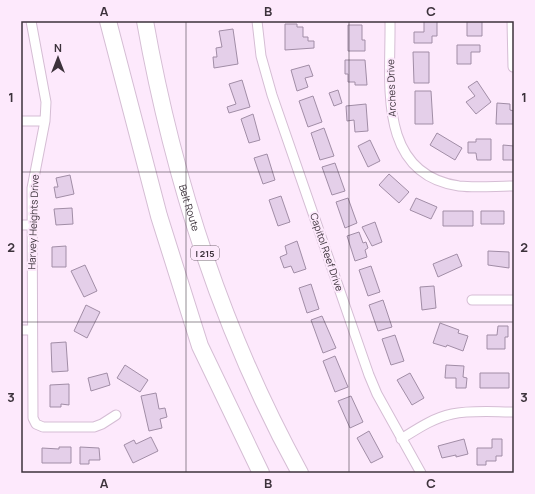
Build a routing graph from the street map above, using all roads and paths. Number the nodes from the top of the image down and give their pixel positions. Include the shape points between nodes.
1 (31, 21) edge
2 (108, 21) edge
3 (144, 21) edge
4 (257, 21) edge
5 (390, 21) edge
6 (512, 21) edge
7 (513, 66) dead end
8 (21, 121) edge
9 (45, 121) junction
10 (514, 186) edge
11 (21, 225) edge
12 (32, 225) junction
13 (472, 300) dead end
14 (514, 300) edge
15 (21, 330) edge
16 (31, 330) junction
17 (514, 412) edge
18 (116, 415) dead end
19 (401, 439) junction
20 (261, 473) edge
21 (300, 473) edge
22 (421, 473) edge

1 - 9 street, Harvey Heights Drive via 46,102
2 - 20 highway via 159,216 200,346
3 - 21 highway, Belt Route / I 215 via 153,70 179,173 228,323 276,430
4 - 19 street, Capitol Reef Drive via 261,56 318,227 369,375
5 - 10 street, Arches Drive via 391,109 397,137 403,150 413,163 440,181 459,186
6 - 7 street
8 - 9 street
9 - 12 street, Harvey Heights Drive via 33,179
11 - 12 street
12 - 16 street, Harvey Heights Drive
13 - 14 street
15 - 16 street
16 - 18 street, Harvey Heights Drive via 32,411 36,424 43,427 94,427
17 - 19 street via 451,414 426,424
19 - 22 street, Capitol Reef Drive

